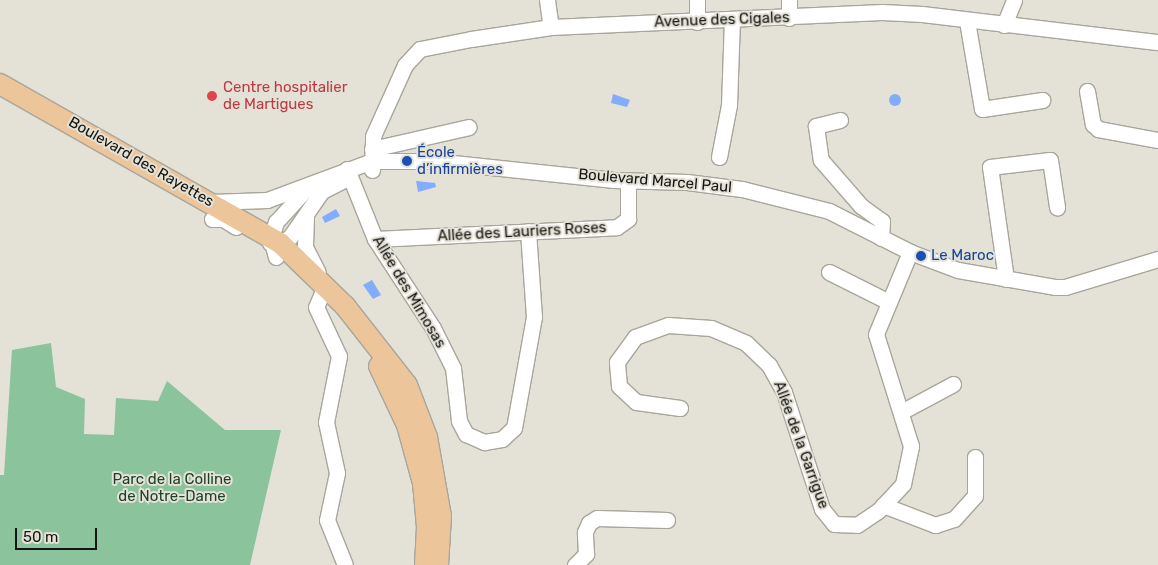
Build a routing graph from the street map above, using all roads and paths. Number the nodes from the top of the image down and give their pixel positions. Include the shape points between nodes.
1 (547, 0) edge
2 (697, 0) edge
3 (789, 0) edge
4 (1014, 0) edge
5 (789, 18) junction
6 (732, 21) junction
7 (967, 21) junction
8 (697, 22) junction
9 (1004, 25) junction
10 (551, 27) junction
11 (1158, 42) edge
12 (0, 84) edge
13 (1087, 92) dead end
14 (0, 97) edge
15 (1042, 100) dead end
16 (840, 120) dead end
17 (469, 127) dead end
18 (1158, 140) edge
19 (719, 157) dead end
20 (372, 160) junction
21 (348, 173) junction
22 (628, 181) junction
23 (313, 183) junction
24 (1057, 207) dead end
25 (210, 210) junction
26 (306, 213) junction
27 (528, 231) junction
28 (881, 238) junction
29 (375, 239) junction
30 (275, 245) junction
31 (910, 252) junction
32 (1158, 259) edge
33 (829, 272) dead end
34 (1006, 279) junction
35 (322, 293) junction
36 (889, 302) junction
37 (952, 384) dead end
38 (406, 385) junction
39 (680, 408) dead end
40 (901, 412) junction
41 (975, 457) dead end
42 (883, 505) junction
43 (667, 520) dead end
44 (345, 565) edge
45 (425, 565) edge
46 (438, 565) edge
47 (575, 565) edge

1 - 10 street
2 - 8 street
3 - 5 street
4 - 9 street
5 - 6 street, Avenue des Cigales
5 - 7 street, Avenue des Cigales via 882,12
6 - 8 street, Avenue des Cigales
6 - 19 street via 729,105
7 - 9 street, Avenue des Cigales
7 - 15 street via 982,109
8 - 10 street, Avenue des Cigales
9 - 11 street, Avenue des Cigales
10 - 20 street, Avenue des Cigales via 420,49 405,65 385,104 373,136
12 - 25 main road, Boulevard des Rayettes
13 - 18 street via 1093,124 1098,128
14 - 25 main road, Boulevard des Rayettes
16 - 28 street via 816,126 821,160 861,206 882,221
17 - 20 street
20 - 21 street, Boulevard Marcel Paul
20 - 22 street, Boulevard Marcel Paul via 478,164
21 - 23 street, Boulevard Marcel Paul
21 - 26 street, Boulevard Marcel Paul via 322,191
21 - 29 street, Allée des Mimosas
22 - 27 street, Allée des Lauriers Roses via 628,219 624,224
22 - 28 street, Boulevard Marcel Paul via 687,182 742,189 796,201 829,211
23 - 25 street, Boulevard Marcel Paul via 267,200
23 - 30 street, Boulevard Marcel Paul via 276,222
24 - 34 street via 1050,160 990,167
25 - 30 main road, Boulevard des Rayettes
26 - 30 street, Boulevard Marcel Paul via 290,237
26 - 38 street via 305,247 313,267 364,319
27 - 29 street, Allée des Lauriers Roses
27 - 29 street, Allée des Mimosas via 534,317 514,428 502,439 484,442 466,434 459,421 453,368 433,328
28 - 31 street, Boulevard Marcel Paul
30 - 35 main road, Boulevard des Rayettes
30 - 38 main road, Boulevard des Rayettes via 293,252 345,306
31 - 34 street, Boulevard Marcel Paul via 958,270
31 - 36 street, Allée de la Garrigue
32 - 34 street, Boulevard Marcel Paul via 1066,287
33 - 36 street
35 - 44 street via 316,307 339,356 326,422 337,473 328,520
35 - 45 main road, Boulevard des Rayettes via 338,309 375,360 407,425 423,483 427,527
36 - 40 street, Allée de la Garrigue via 876,334
37 - 40 street
38 - 46 main road, Boulevard des Rayettes via 433,460 441,516
39 - 42 street, Allée de la Garrigue via 636,402 619,386 617,362 635,337 668,324 711,328 746,343 769,365 784,392 822,509 834,524 857,524
40 - 42 street, Allée de la Garrigue via 911,446 903,484
41 - 42 street via 975,496 954,519 934,525
43 - 47 street via 596,518 589,522 585,532 586,554

